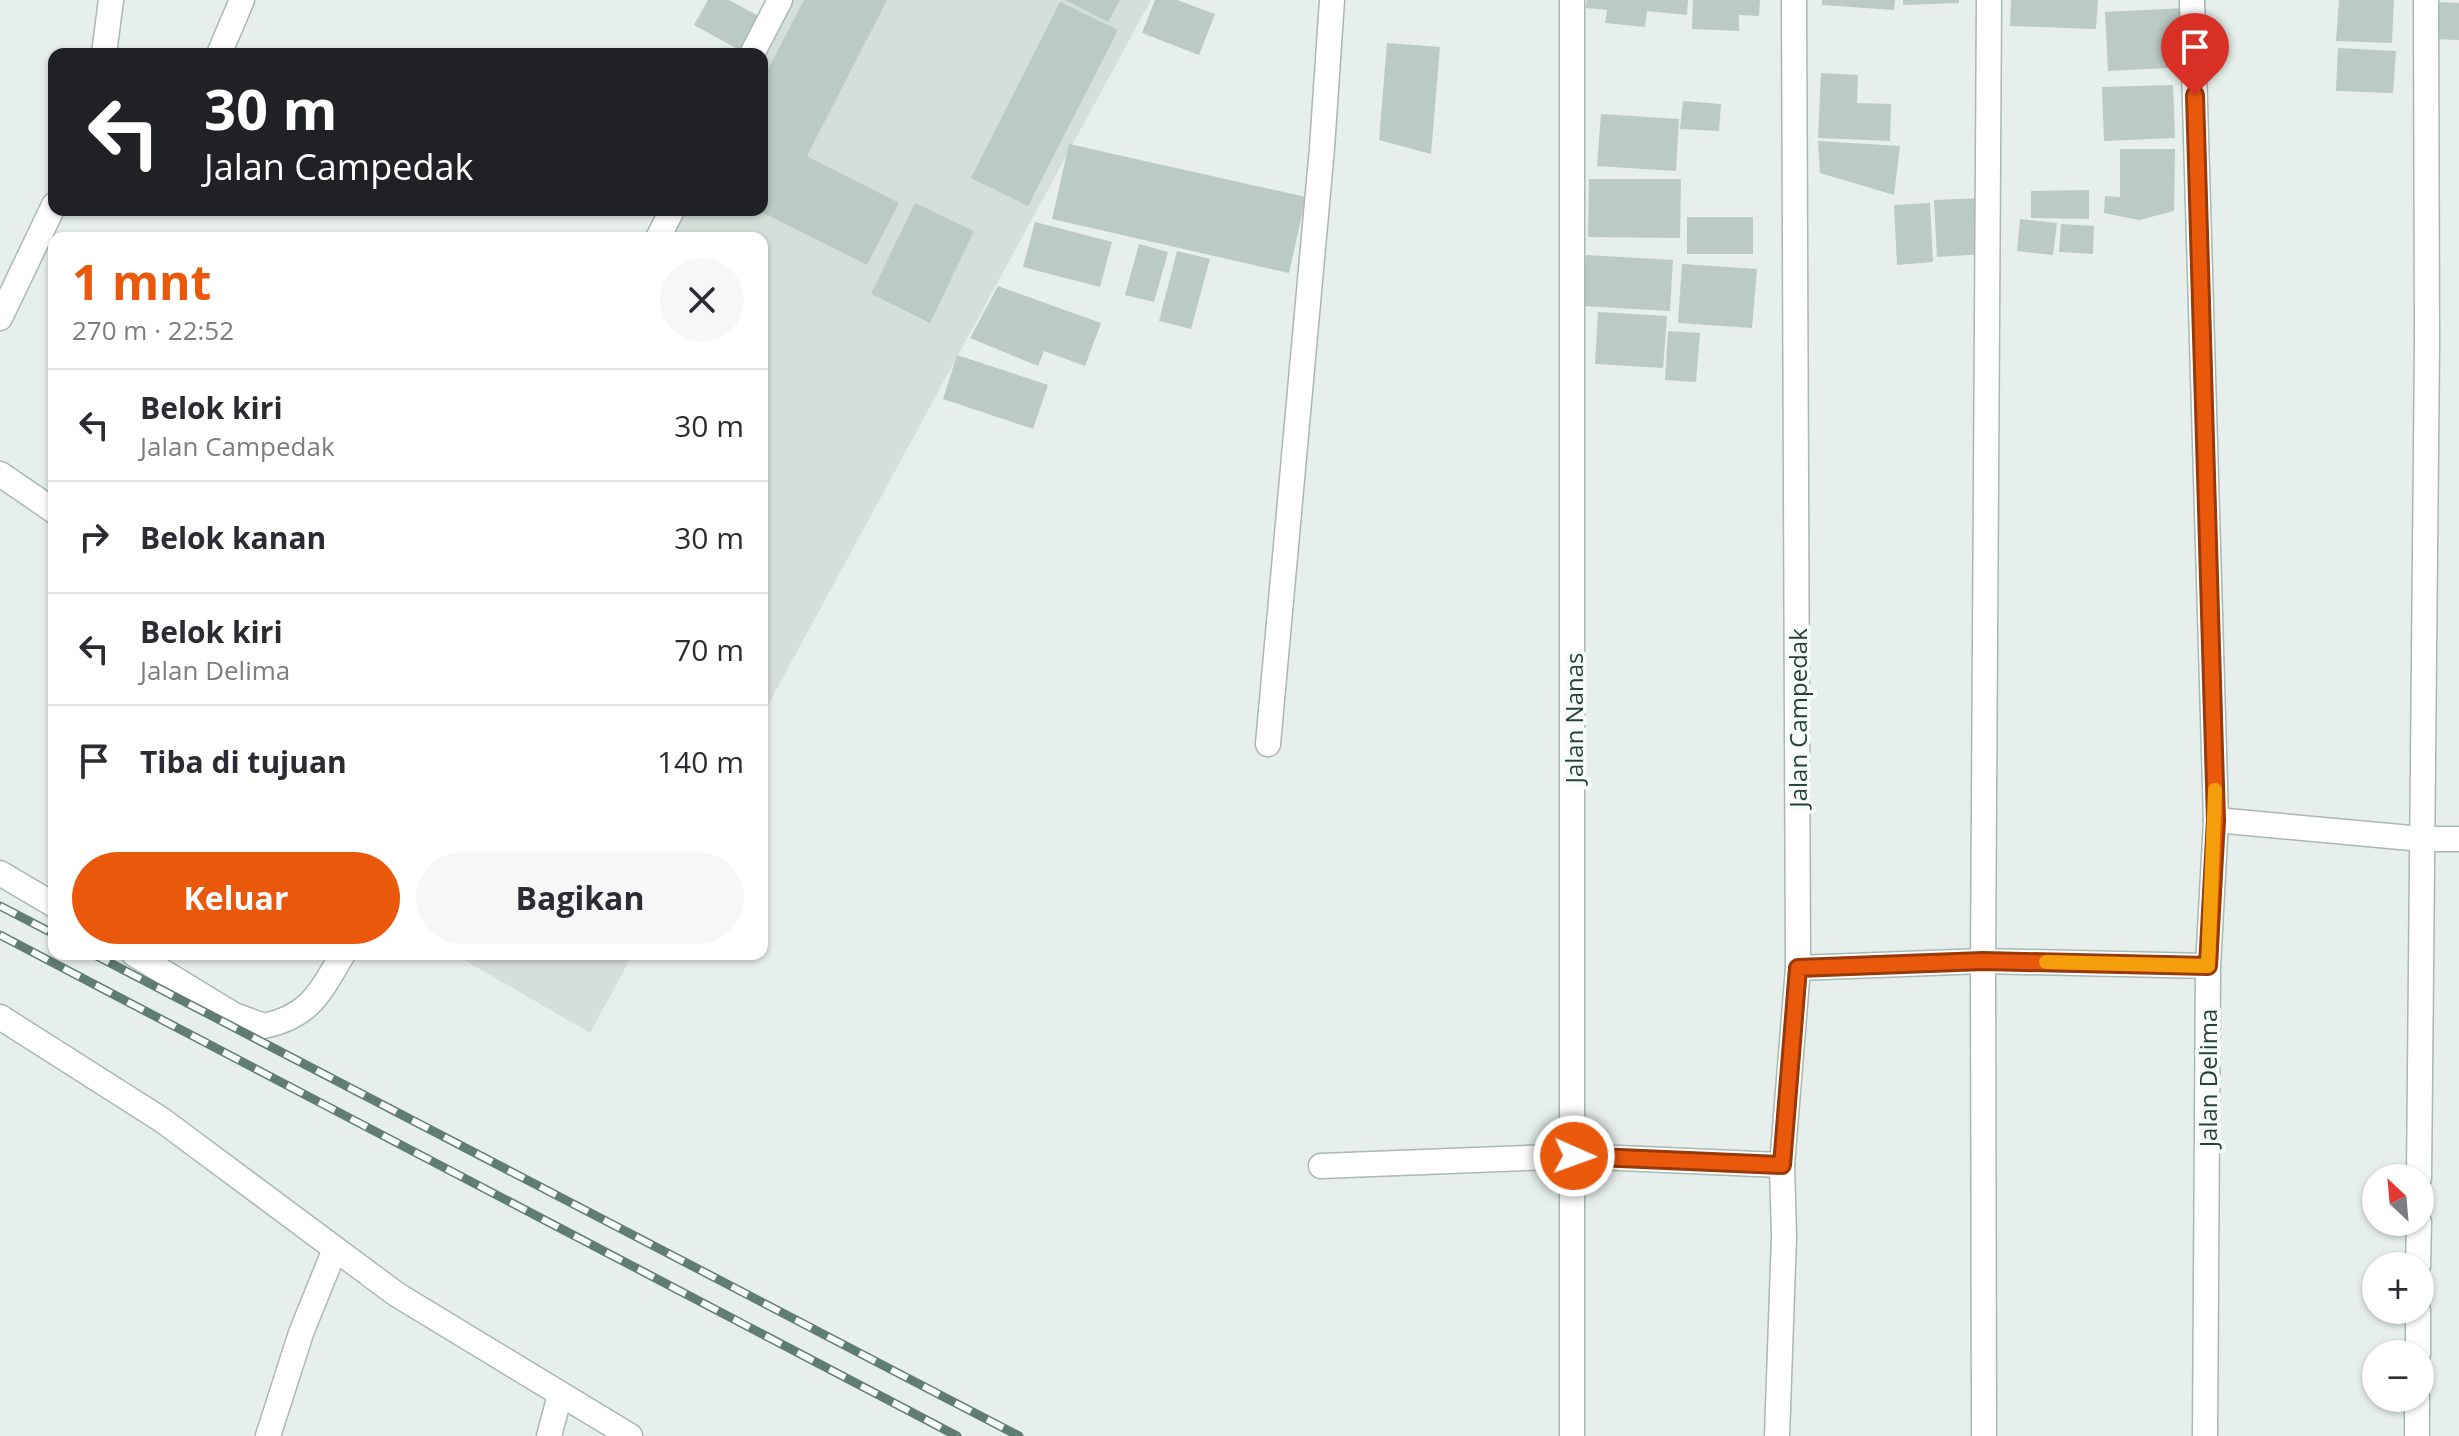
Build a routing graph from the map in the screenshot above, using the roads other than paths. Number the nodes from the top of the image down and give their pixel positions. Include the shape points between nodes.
1 (111, 0) edge
2 (242, 0) edge
3 (780, 0) edge
4 (1332, 0) edge
5 (1572, 0) edge
6 (1794, 0) edge
7 (1989, 0) edge
8 (2192, 0) edge
9 (2426, 0) edge
10 (105, 48) edge
11 (222, 48) edge
12 (755, 48) edge
13 (49, 216) edge
14 (1, 315) edge
15 (0, 474) edge
16 (48, 507) edge
17 (1268, 744) dead end
18 (2216, 820) junction
19 (2422, 839) junction
20 (2459, 839) edge
21 (0, 873) edge
22 (48, 901) edge
23 (144, 960) edge
24 (339, 960) edge
25 (1983, 961) junction
26 (2208, 966) junction
27 (1798, 968) junction
28 (0, 1017) edge
29 (1574, 1156) junction
30 (2419, 1164) edge
31 (1782, 1165) junction
32 (1321, 1166) dead end
33 (335, 1249) junction
34 (560, 1395) junction
35 (2417, 1412) edge
36 (268, 1436) edge
37 (549, 1436) edge
38 (630, 1436) edge
39 (1572, 1436) edge
40 (1777, 1436) edge
41 (1984, 1436) edge
42 (2205, 1436) edge
43 (2417, 1436) edge

1 - 10 street
2 - 11 street
3 - 12 street
4 - 17 street
5 - 29 street, Jalan Nanas
6 - 27 street, Jalan Campedak
7 - 25 street
8 - 18 street, Jalan Delima
9 - 19 street
13 - 14 street
15 - 16 street
18 - 19 street
18 - 26 street, Jalan Delima
19 - 20 street
19 - 30 street
21 - 22 street
23 - 24 street via 234,1015 264,1026 303,1013
25 - 26 street
25 - 27 street
25 - 41 street
26 - 42 street, Jalan Delima
27 - 31 street, Jalan Campedak
28 - 33 street via 162,1120
29 - 31 street
29 - 32 street
29 - 39 street, Jalan Nanas
31 - 40 street, Jalan Campedak
33 - 34 street via 396,1294
33 - 36 street
34 - 37 street
34 - 38 street
35 - 43 street

